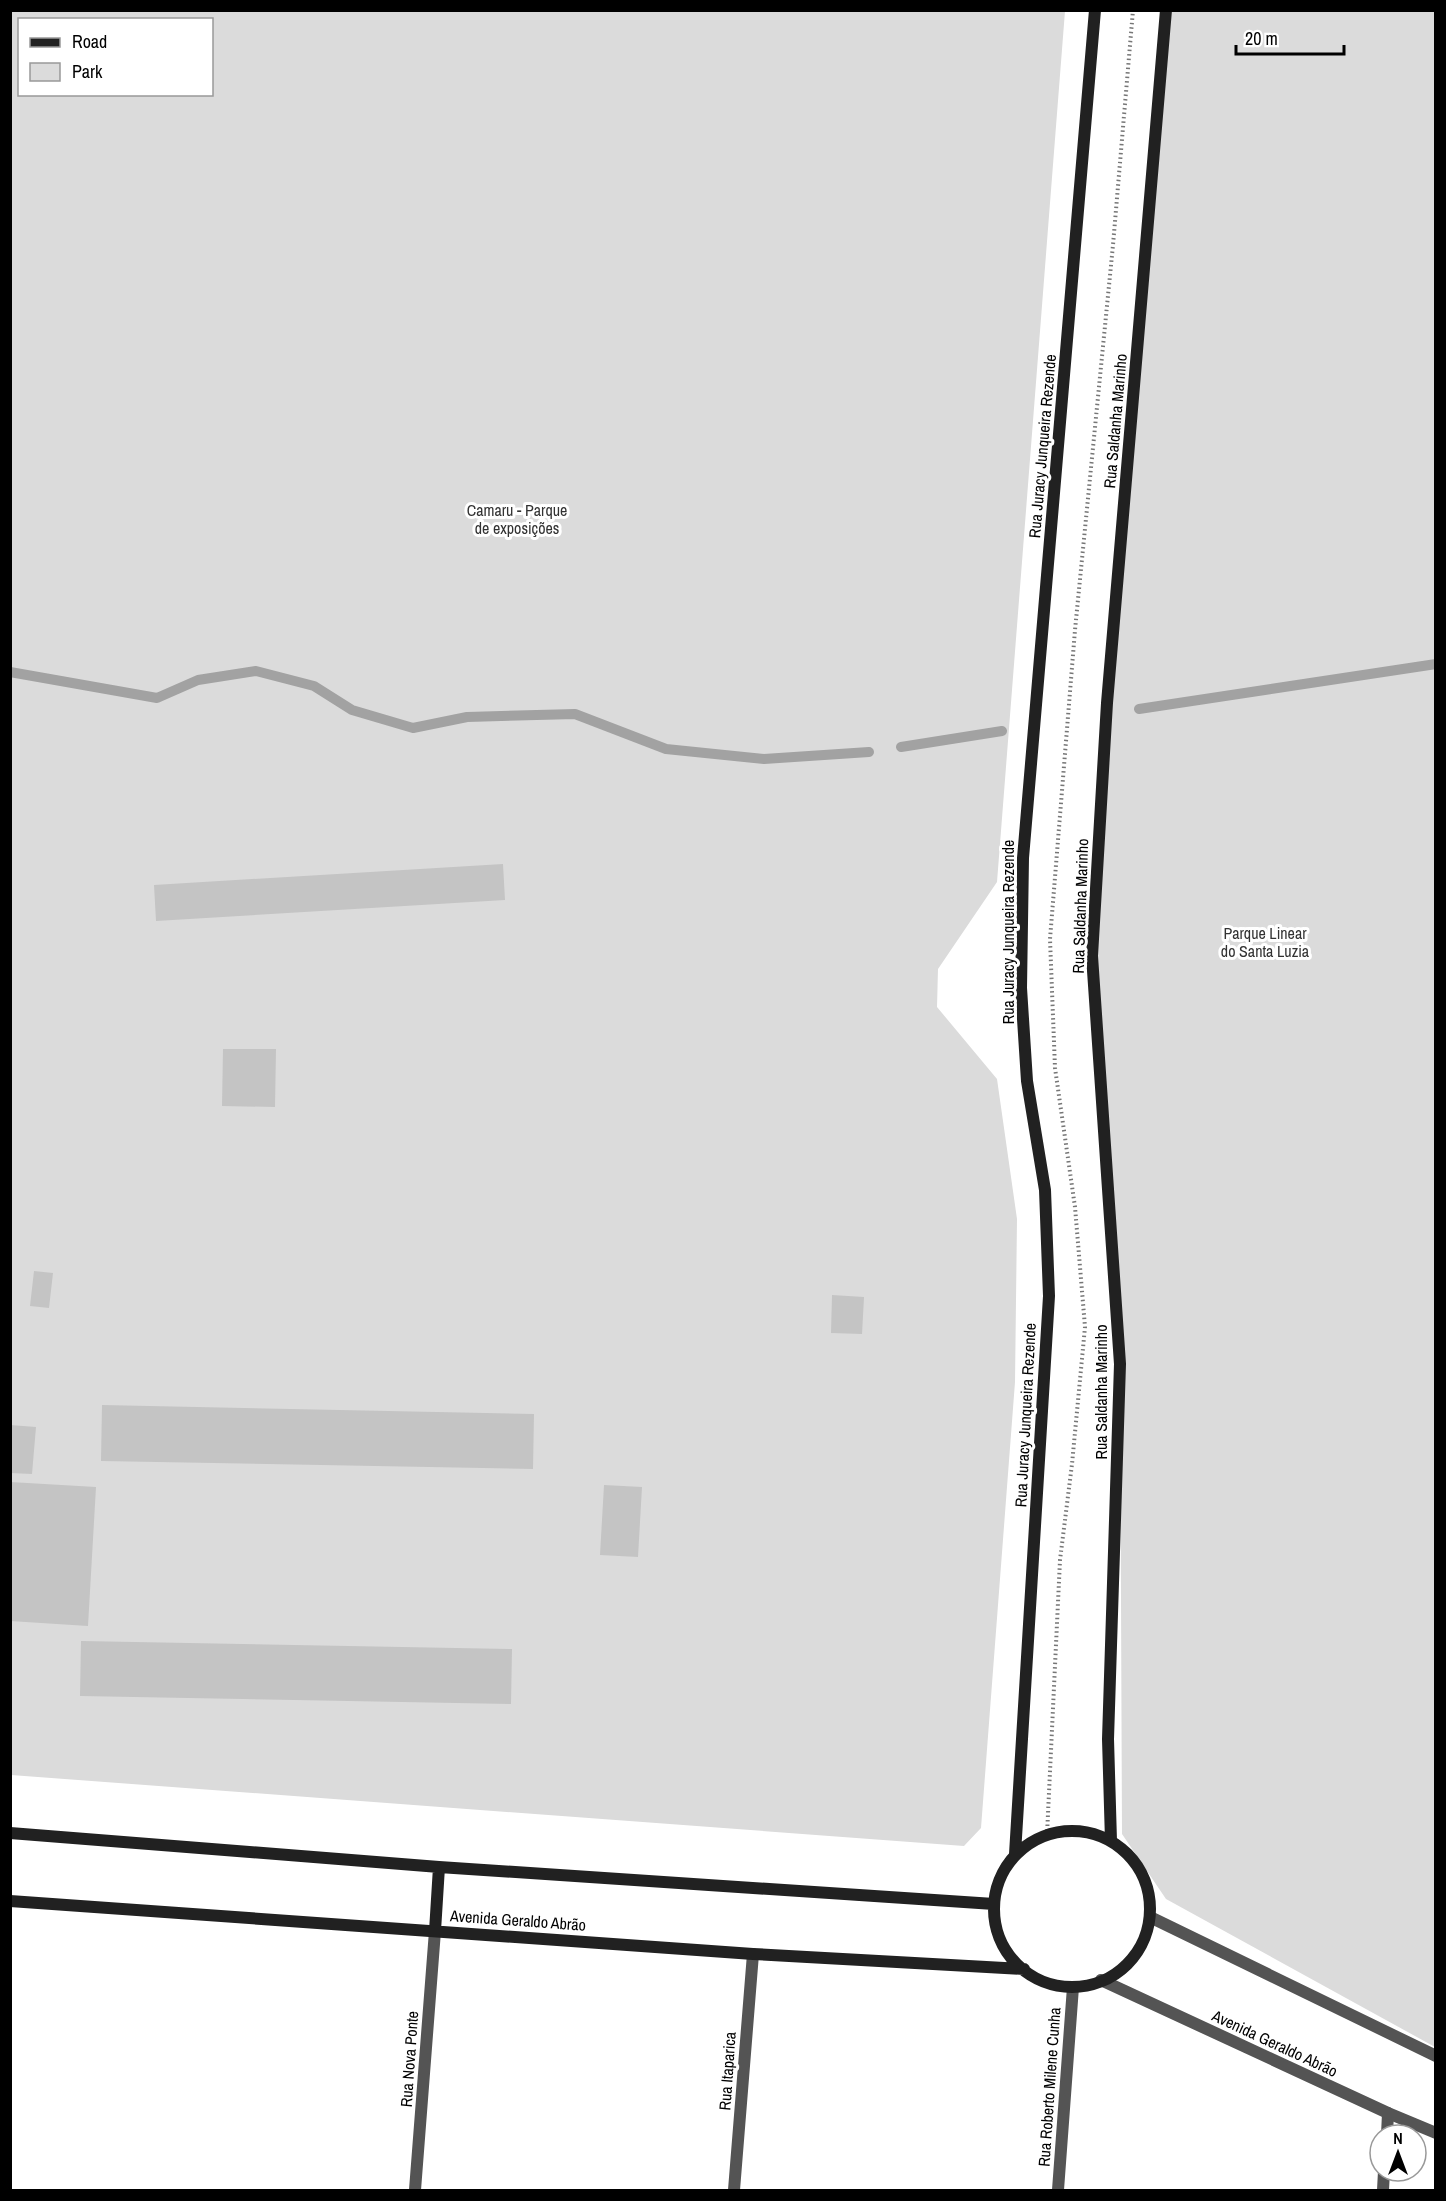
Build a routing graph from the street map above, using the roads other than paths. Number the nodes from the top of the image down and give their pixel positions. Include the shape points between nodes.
1 (1095, 10) edge
2 (1166, 10) edge
3 (10, 1833) edge
4 (1111, 1841) junction
5 (1015, 1854) junction
6 (439, 1867) junction
7 (10, 1900) edge
8 (994, 1904) junction
9 (1150, 1917) junction
10 (435, 1931) junction
11 (753, 1954) junction
12 (1024, 1970) junction
13 (1101, 1980) junction
14 (1074, 1987) junction
15 (1436, 2056) edge
16 (1388, 2113) junction
17 (1388, 2123) edge
18 (1436, 2133) edge
19 (415, 2190) edge
20 (734, 2190) edge
21 (1058, 2190) edge

1 - 5 main road, Rua Juracy Junqueira Rezende via 1023,858 1021,988 1027,1081 1045,1190 1049,1296
2 - 4 main road, Rua Saldanha Marinho via 1107,704 1092,956 1120,1364 1108,1739
3 - 6 main road
4 - 5 main road, Avenida Geraldo Abrão via 1085,1832 1059,1832 1035,1839
4 - 9 main road, Avenida Geraldo Abrão via 1132,1858 1146,1881
5 - 8 main road, Avenida Geraldo Abrão via 1001,1875
6 - 8 main road
6 - 10 main road
7 - 10 main road, Avenida Geraldo Abrão
8 - 12 main road, Avenida Geraldo Abrão via 994,1923 1003,1947
9 - 13 main road, Avenida Geraldo Abrão via 1134,1958
9 - 15 street
10 - 11 main road, Avenida Geraldo Abrão
10 - 19 street, Rua Nova Ponte
11 - 12 main road, Avenida Geraldo Abrão
11 - 20 street, Rua Itaparica
12 - 14 main road, Avenida Geraldo Abrão via 1039,1980
13 - 14 main road, Avenida Geraldo Abrão
13 - 16 street, Avenida Geraldo Abrão
14 - 21 street, Rua Roberto Milene Cunha
16 - 17 street
16 - 18 street, Avenida Geraldo Abrão

